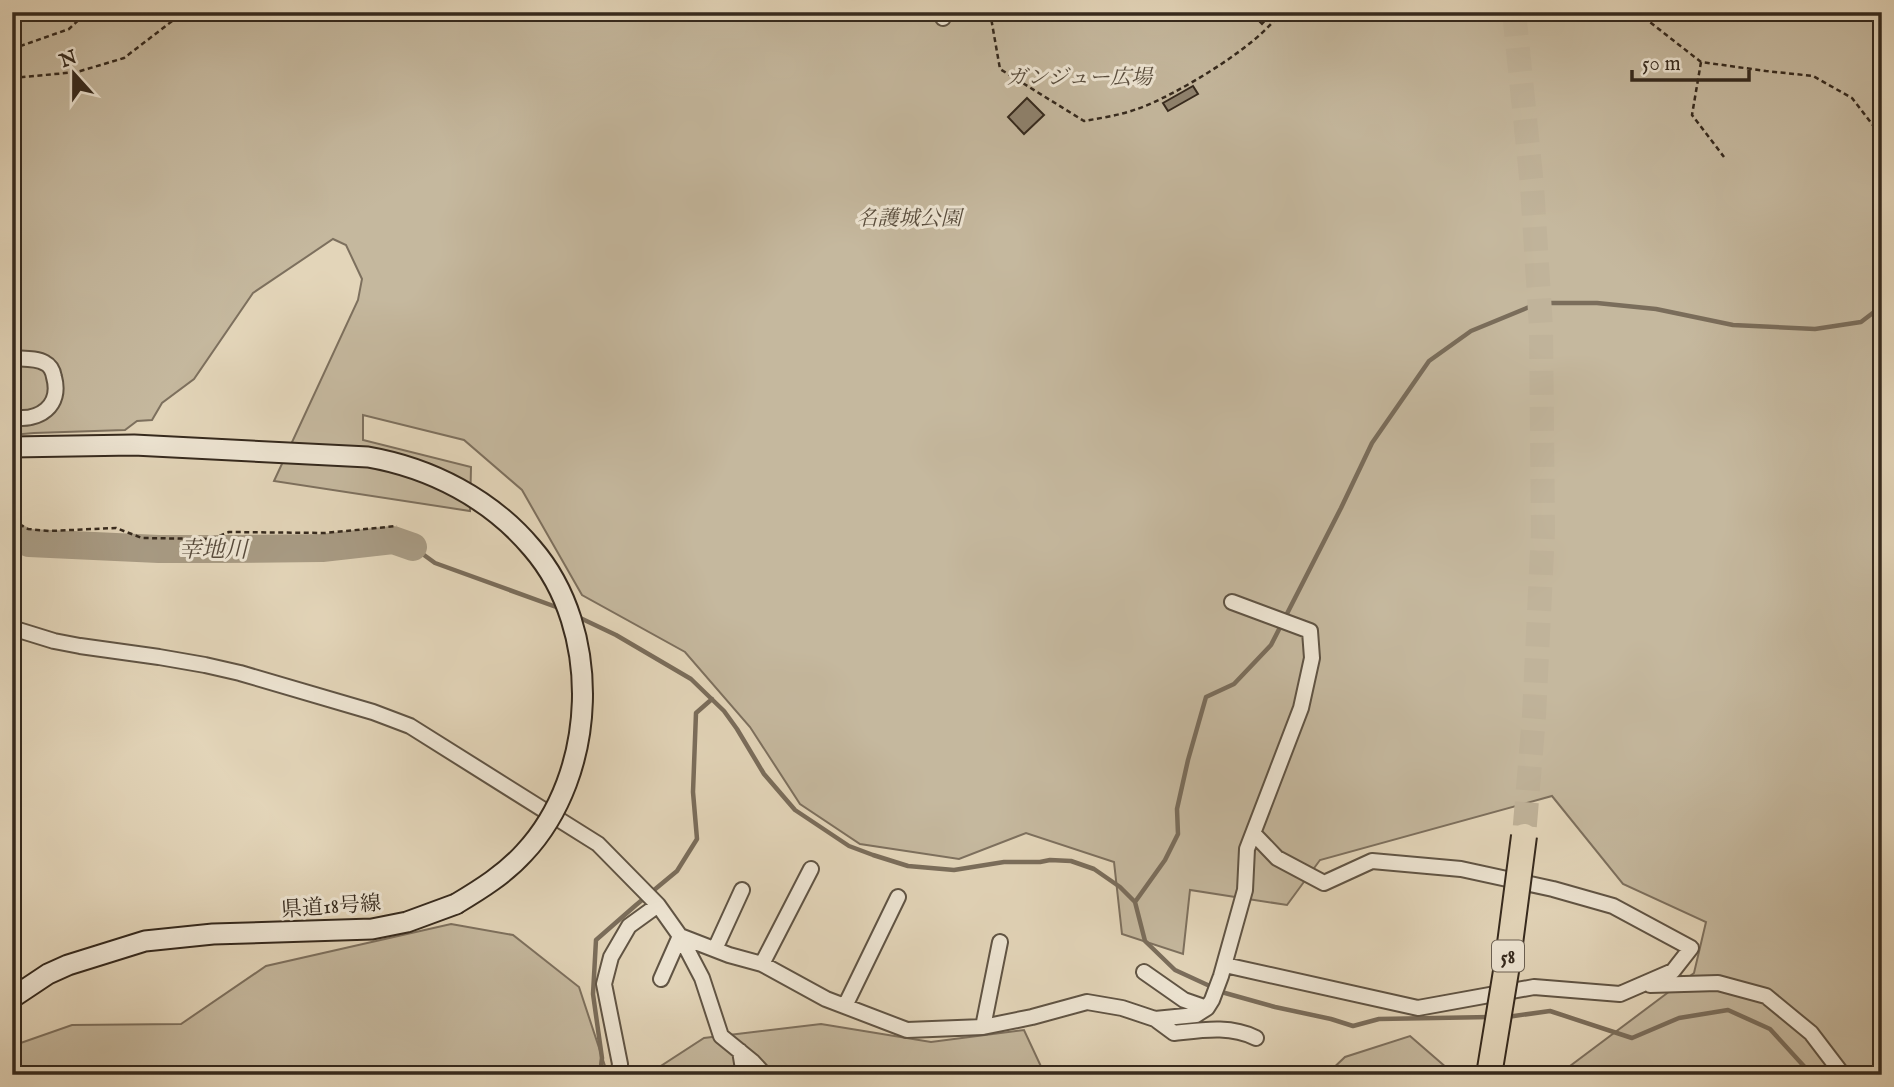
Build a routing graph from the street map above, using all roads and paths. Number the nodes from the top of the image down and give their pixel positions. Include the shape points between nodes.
1 (87, 12) edge
2 (184, 12) edge
3 (212, 12) edge
4 (230, 12) edge
5 (990, 12) edge
6 (1280, 12) edge
7 (1637, 12) edge
8 (12, 49) edge
9 (1701, 62) junction
10 (12, 78) edge
11 (1882, 137) edge
12 (1724, 156) dead end
13 (12, 358) edge
14 (12, 417) edge
15 (12, 447) edge
16 (12, 520) edge
17 (397, 526) dead end
18 (1232, 602) dead end
19 (12, 628) edge
20 (1253, 833) junction
21 (1524, 836) tunnel mouth
22 (811, 869) dead end
23 (742, 890) dead end
24 (898, 897) dead end
25 (657, 904) junction
26 (680, 936) junction
27 (1000, 942) dead end
28 (715, 949) junction
29 (762, 964) junction
30 (1223, 970) junction
31 (1144, 972) dead end
32 (661, 979) dead end
33 (1642, 985) junction
34 (12, 998) edge
35 (1210, 1004) junction
36 (845, 1006) junction
37 (1155, 1019) junction
38 (983, 1027) junction
39 (1256, 1038) dead end
40 (740, 1051) junction
41 (618, 1075) edge
42 (744, 1075) edge
43 (765, 1075) edge
44 (1489, 1075) edge
45 (1843, 1075) edge

1 - 8 path via 69,29
2 - 10 path via 124,58 77,72
3 - 4 path via 220,16
5 - 6 path via 1000,69 1084,121 1137,109 1180,88 1258,37
7 - 9 path
9 - 11 path via 1813,76 1852,98
9 - 12 path via 1692,115
13 - 14 street via 43,361 52,369 55,381 55,400 42,414 26,420
15 - 34 main road, 県道18号線, bridge via 134,445 368,457 397,463 480,501 534,550 571,621 582,677 579,742 562,795 535,840 512,865 456,904 372,929 145,941 68,965
16 - 17 path via 28,529 116,528 142,538 212,539 229,532 325,533
18 - 20 street via 1310,631 1312,658 1301,708
19 - 25 street via 67,644 240,673 410,726 598,844
20 - 30 street via 1247,849 1245,890
20 - 33 street via 1277,858 1324,883 1372,861 1461,869 1613,906 1691,948 1673,971
21 - 44 highway, 58, bridge
22 - 29 street
23 - 28 street
24 - 36 street
25 - 26 street
25 - 41 street via 629,926 611,957 604,984 620,1064
26 - 28 street
26 - 32 street
26 - 40 street via 702,978 721,1036
27 - 38 street
28 - 29 street
29 - 36 street
30 - 33 street via 1418,1008 1534,987 1620,994
30 - 35 street
31 - 35 street via 1184,1000
33 - 45 street via 1718,983 1766,996 1811,1033
35 - 37 street via 1196,1015
36 - 38 street via 907,1030
37 - 38 street via 1087,1002
37 - 39 street via 1174,1033 1211,1029 1242,1031
40 - 42 street
40 - 43 street

